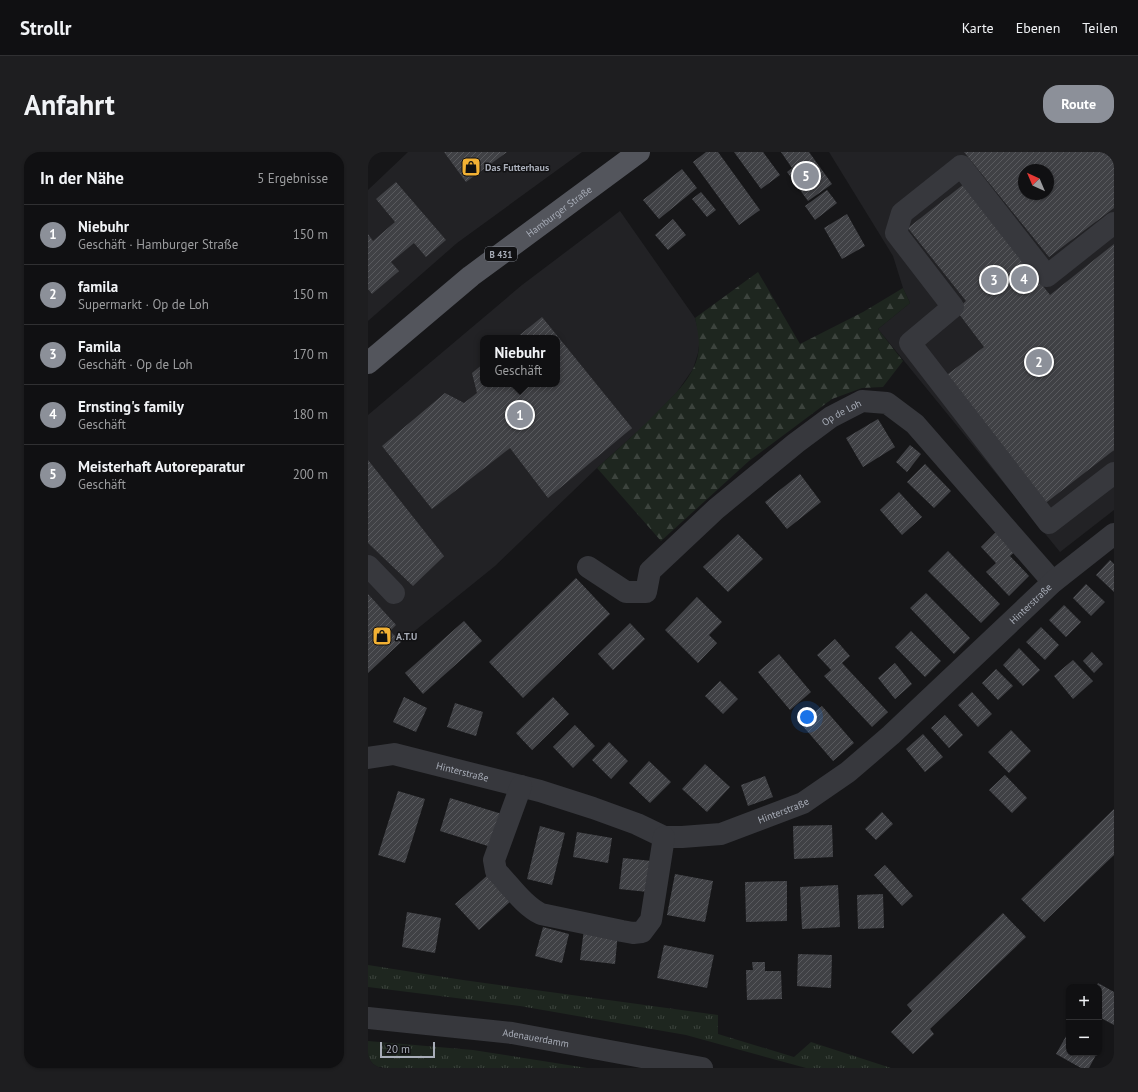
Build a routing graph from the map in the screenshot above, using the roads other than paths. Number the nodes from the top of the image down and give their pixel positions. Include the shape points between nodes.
1 (626, 156) edge
2 (1114, 223) edge
3 (368, 364) edge
4 (1114, 473) edge
5 (1114, 534) edge
6 (368, 566) edge
7 (588, 567) dead end
8 (1054, 582) junction
9 (394, 593) dead end
10 (368, 758) edge
11 (521, 786) junction
12 (664, 836) junction
13 (368, 1018) edge
14 (675, 1065) edge
15 (702, 1068) edge

1 - 3 main road, Hamburger Straße / B 431 via 471,276
2 - 4 street via 1048,276 961,166 902,212 896,233 954,307 910,343 1050,523
5 - 8 street, Hinterstraße
6 - 9 street
7 - 8 street, Op de Loh via 626,592 646,592 650,572 716,509 831,417 862,401 887,402 915,424
8 - 12 street, Hinterstraße via 891,735 848,772 803,803 722,834
10 - 11 street, Hinterstraße via 394,754
11 - 12 street, Hinterstraße via 593,808
11 - 12 street via 494,860 494,867 533,910 541,914 633,933 642,932 651,920
13 - 14 street, Adenauerdamm via 512,1033
14 - 15 street, Adenauerdamm

